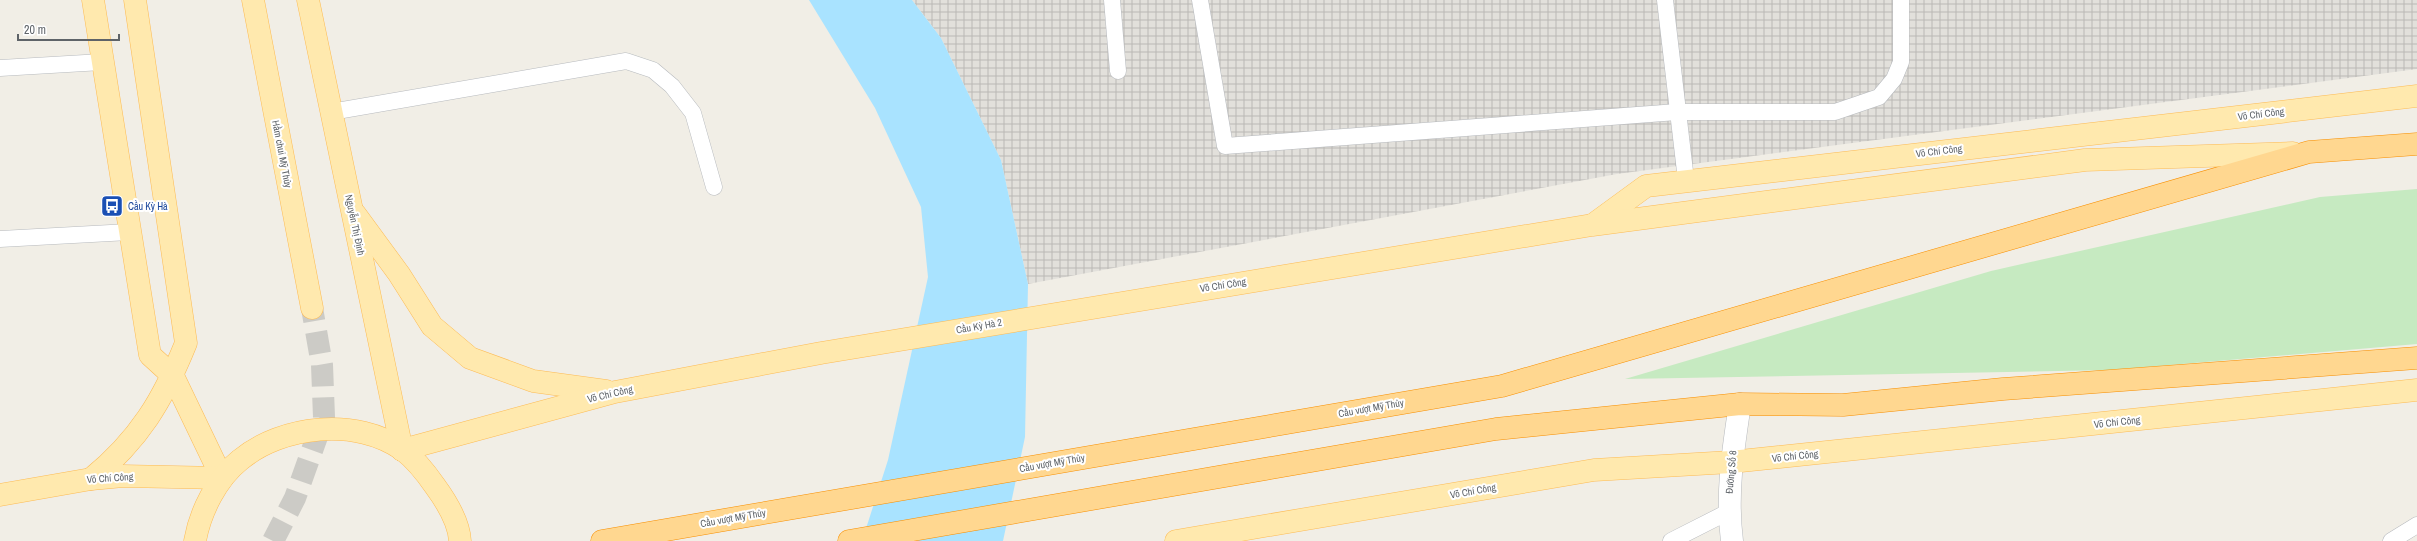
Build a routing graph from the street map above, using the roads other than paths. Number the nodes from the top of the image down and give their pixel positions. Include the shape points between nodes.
1 (93, 0) edge
2 (135, 0) edge
3 (252, 0) edge
4 (308, 0) edge
5 (1112, 0) edge
6 (1200, 0) edge
7 (1665, 0) edge
8 (1901, 0) edge
9 (102, 62) junction
10 (0, 68) edge
11 (1118, 71) dead end
12 (2417, 96) edge
13 (331, 112) junction
14 (1677, 112) junction
15 (2417, 144) edge
16 (2309, 152) junction
17 (1686, 180) junction
18 (714, 187) dead end
19 (351, 210) junction
20 (1592, 225) junction
21 (129, 232) junction
22 (0, 240) edge
23 (1138, 299) joint
24 (312, 308) tunnel mouth
25 (821, 353) joint
26 (2417, 358) edge
27 (173, 376) junction
28 (1502, 386) joint
29 (2417, 390) edge
30 (615, 392) junction
31 (1740, 404) junction
32 (402, 450) junction
33 (1730, 462) junction
34 (222, 478) junction
35 (91, 479) junction
36 (0, 495) edge
37 (1728, 512) junction
38 (2417, 525) edge
39 (195, 541) edge
40 (460, 541) edge
41 (602, 541) edge
42 (849, 541) edge
43 (1176, 541) edge
44 (1671, 541) edge
45 (1732, 541) edge
46 (2390, 541) edge

1 - 9 main road
2 - 27 main road via 186,343
3 - 24 main road, Hầm chui Mỹ Thủy
4 - 13 main road, Nguyễn Thị Định
5 - 11 lane
6 - 14 lane via 1225,146
7 - 14 lane
8 - 14 lane via 1901,62 1894,79 1879,97 1835,112
9 - 10 lane
9 - 21 main road
12 - 17 main road, Võ Chí Công
13 - 18 lane via 626,61 653,70 672,86 693,113
13 - 19 main road, Nguyễn Thị Định
14 - 17 lane
15 - 16 highway, Võ Chí Công
16 - 20 main road, Võ Chí Công via 2085,160
16 - 28 highway, Võ Chí Công
17 - 20 main road, Võ Chí Công via 1646,186
19 - 30 main road via 399,274 432,326 470,358 533,381
19 - 32 main road, Nguyễn Thị Định
20 - 23 main road, Võ Chí Công
21 - 22 lane
21 - 27 main road via 150,355
23 - 25 main road, Cầu Kỳ Hà 2
25 - 30 main road, Võ Chí Công
26 - 31 highway via 2003,388 1843,405
27 - 34 main road
27 - 35 main road via 146,423 111,462
28 - 41 highway, Cầu vượt Mỹ Thủy
29 - 33 main road, Võ Chí Công
30 - 32 main road, Võ Chí Công
31 - 33 street, Đường Số 8
31 - 42 highway via 1496,429
32 - 34 main road via 378,438 353,431 323,429 293,433 240,459
32 - 40 main road via 424,470 446,501
33 - 37 street, Đường Số 8
33 - 43 main road, Võ Chí Công via 1594,470
34 - 35 main road, Võ Chí Công via 123,476
34 - 39 main road via 204,510
35 - 36 main road, Võ Chí Công
37 - 44 lane
37 - 45 street, Đường Số 8
38 - 46 lane

